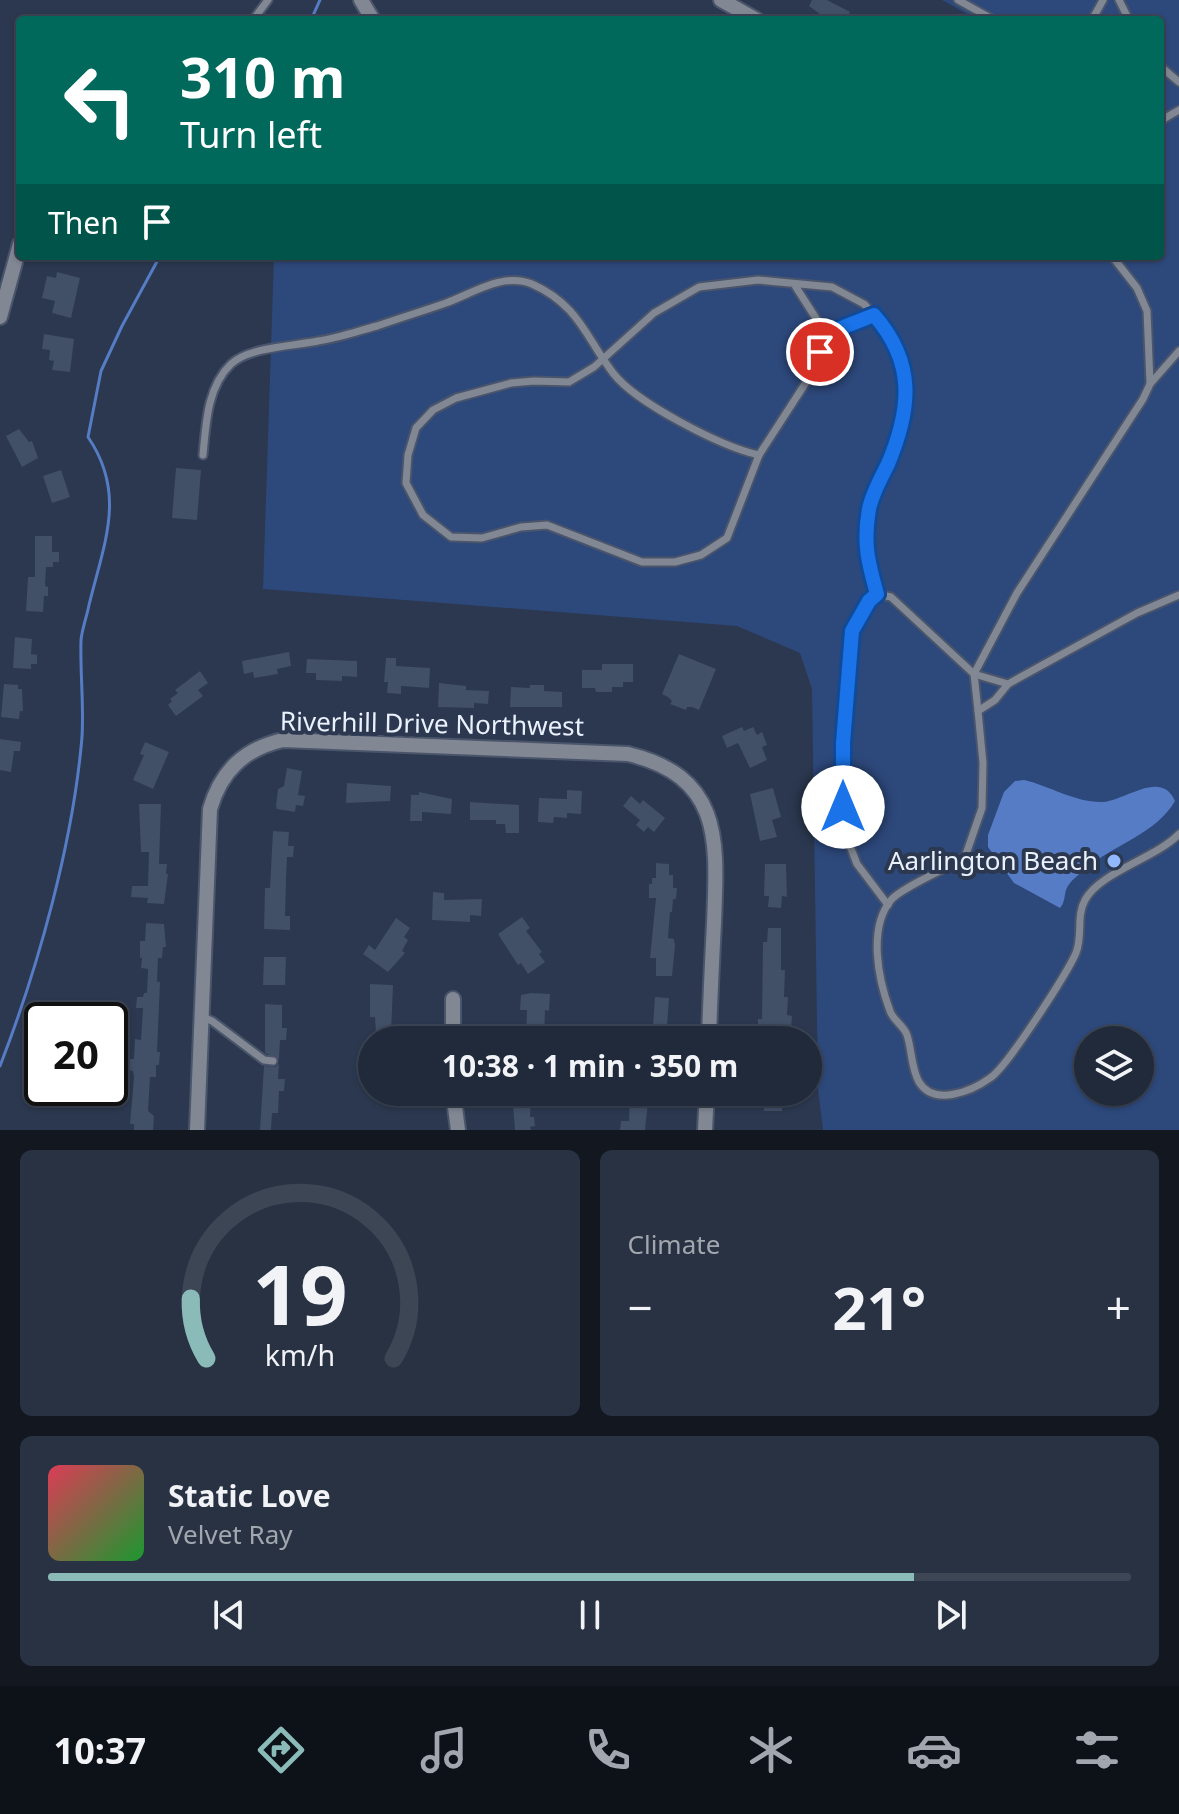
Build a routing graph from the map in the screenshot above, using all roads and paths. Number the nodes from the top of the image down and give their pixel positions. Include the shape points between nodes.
1 (721, 0) edge
2 (958, 0) edge
3 (748, 16) edge
4 (987, 16) edge
5 (16, 259) edge
6 (1115, 260) edge
7 (794, 284) junction
8 (874, 315) junction
9 (0, 317) edge
10 (826, 334) junction
11 (1179, 351) edge
12 (604, 359) junction
13 (1169, 361) junction
14 (1179, 368) edge
15 (1150, 384) junction
16 (203, 455) dead end
17 (759, 455) junction
18 (877, 594) junction
19 (1179, 595) edge
20 (974, 674) junction
21 (1008, 684) junction
22 (978, 711) junction
23 (1179, 834) edge
24 (888, 905) junction
25 (453, 999) dead end
26 (201, 1017) junction
27 (453, 1026) edge
28 (710, 1026) edge
29 (273, 1061) dead end
30 (455, 1106) edge
31 (706, 1106) edge
32 (197, 1130) edge
33 (458, 1130) edge
34 (705, 1130) edge

1 - 3 street
2 - 4 lane
5 - 9 street
6 - 15 lane via 1147,311
7 - 8 lane via 832,287
7 - 10 lane
7 - 12 lane via 758,280 699,287 654,313
8 - 10 lane
8 - 18 lane via 901,357 907,390 904,419 869,507 865,551
10 - 17 lane via 814,370
11 - 13 lane
12 - 16 lane via 587,330 550,294 522,281 500,282 375,326 233,362 212,394
12 - 17 lane via 614,375 647,402 737,450
12 - 17 lane via 569,382 511,383 433,410 416,428 408,455 406,483 423,515 451,537 482,538 547,525 642,562 675,562 701,555 727,538
13 - 14 lane
13 - 15 lane
15 - 20 lane via 1017,593
18 - 20 lane via 891,597
18 - 24 lane via 852,631 843,807 857,864
19 - 21 lane
20 - 21 lane
20 - 22 lane
21 - 22 lane
22 - 24 lane via 982,808 965,857
23 - 24 lane via 1095,887 1084,900 1077,952 993,1077 964,1093 934,1094 921,1085 906,1032 890,1014 876,942
25 - 27 street
26 - 28 street, Riverhill Drive Northwest via 210,809 222,779 242,757 269,743 298,739 613,753 649,759 669,769 701,801 712,827 716,860
26 - 29 lane
26 - 32 street, Riverhill Drive Northwest
30 - 33 street
31 - 34 street

